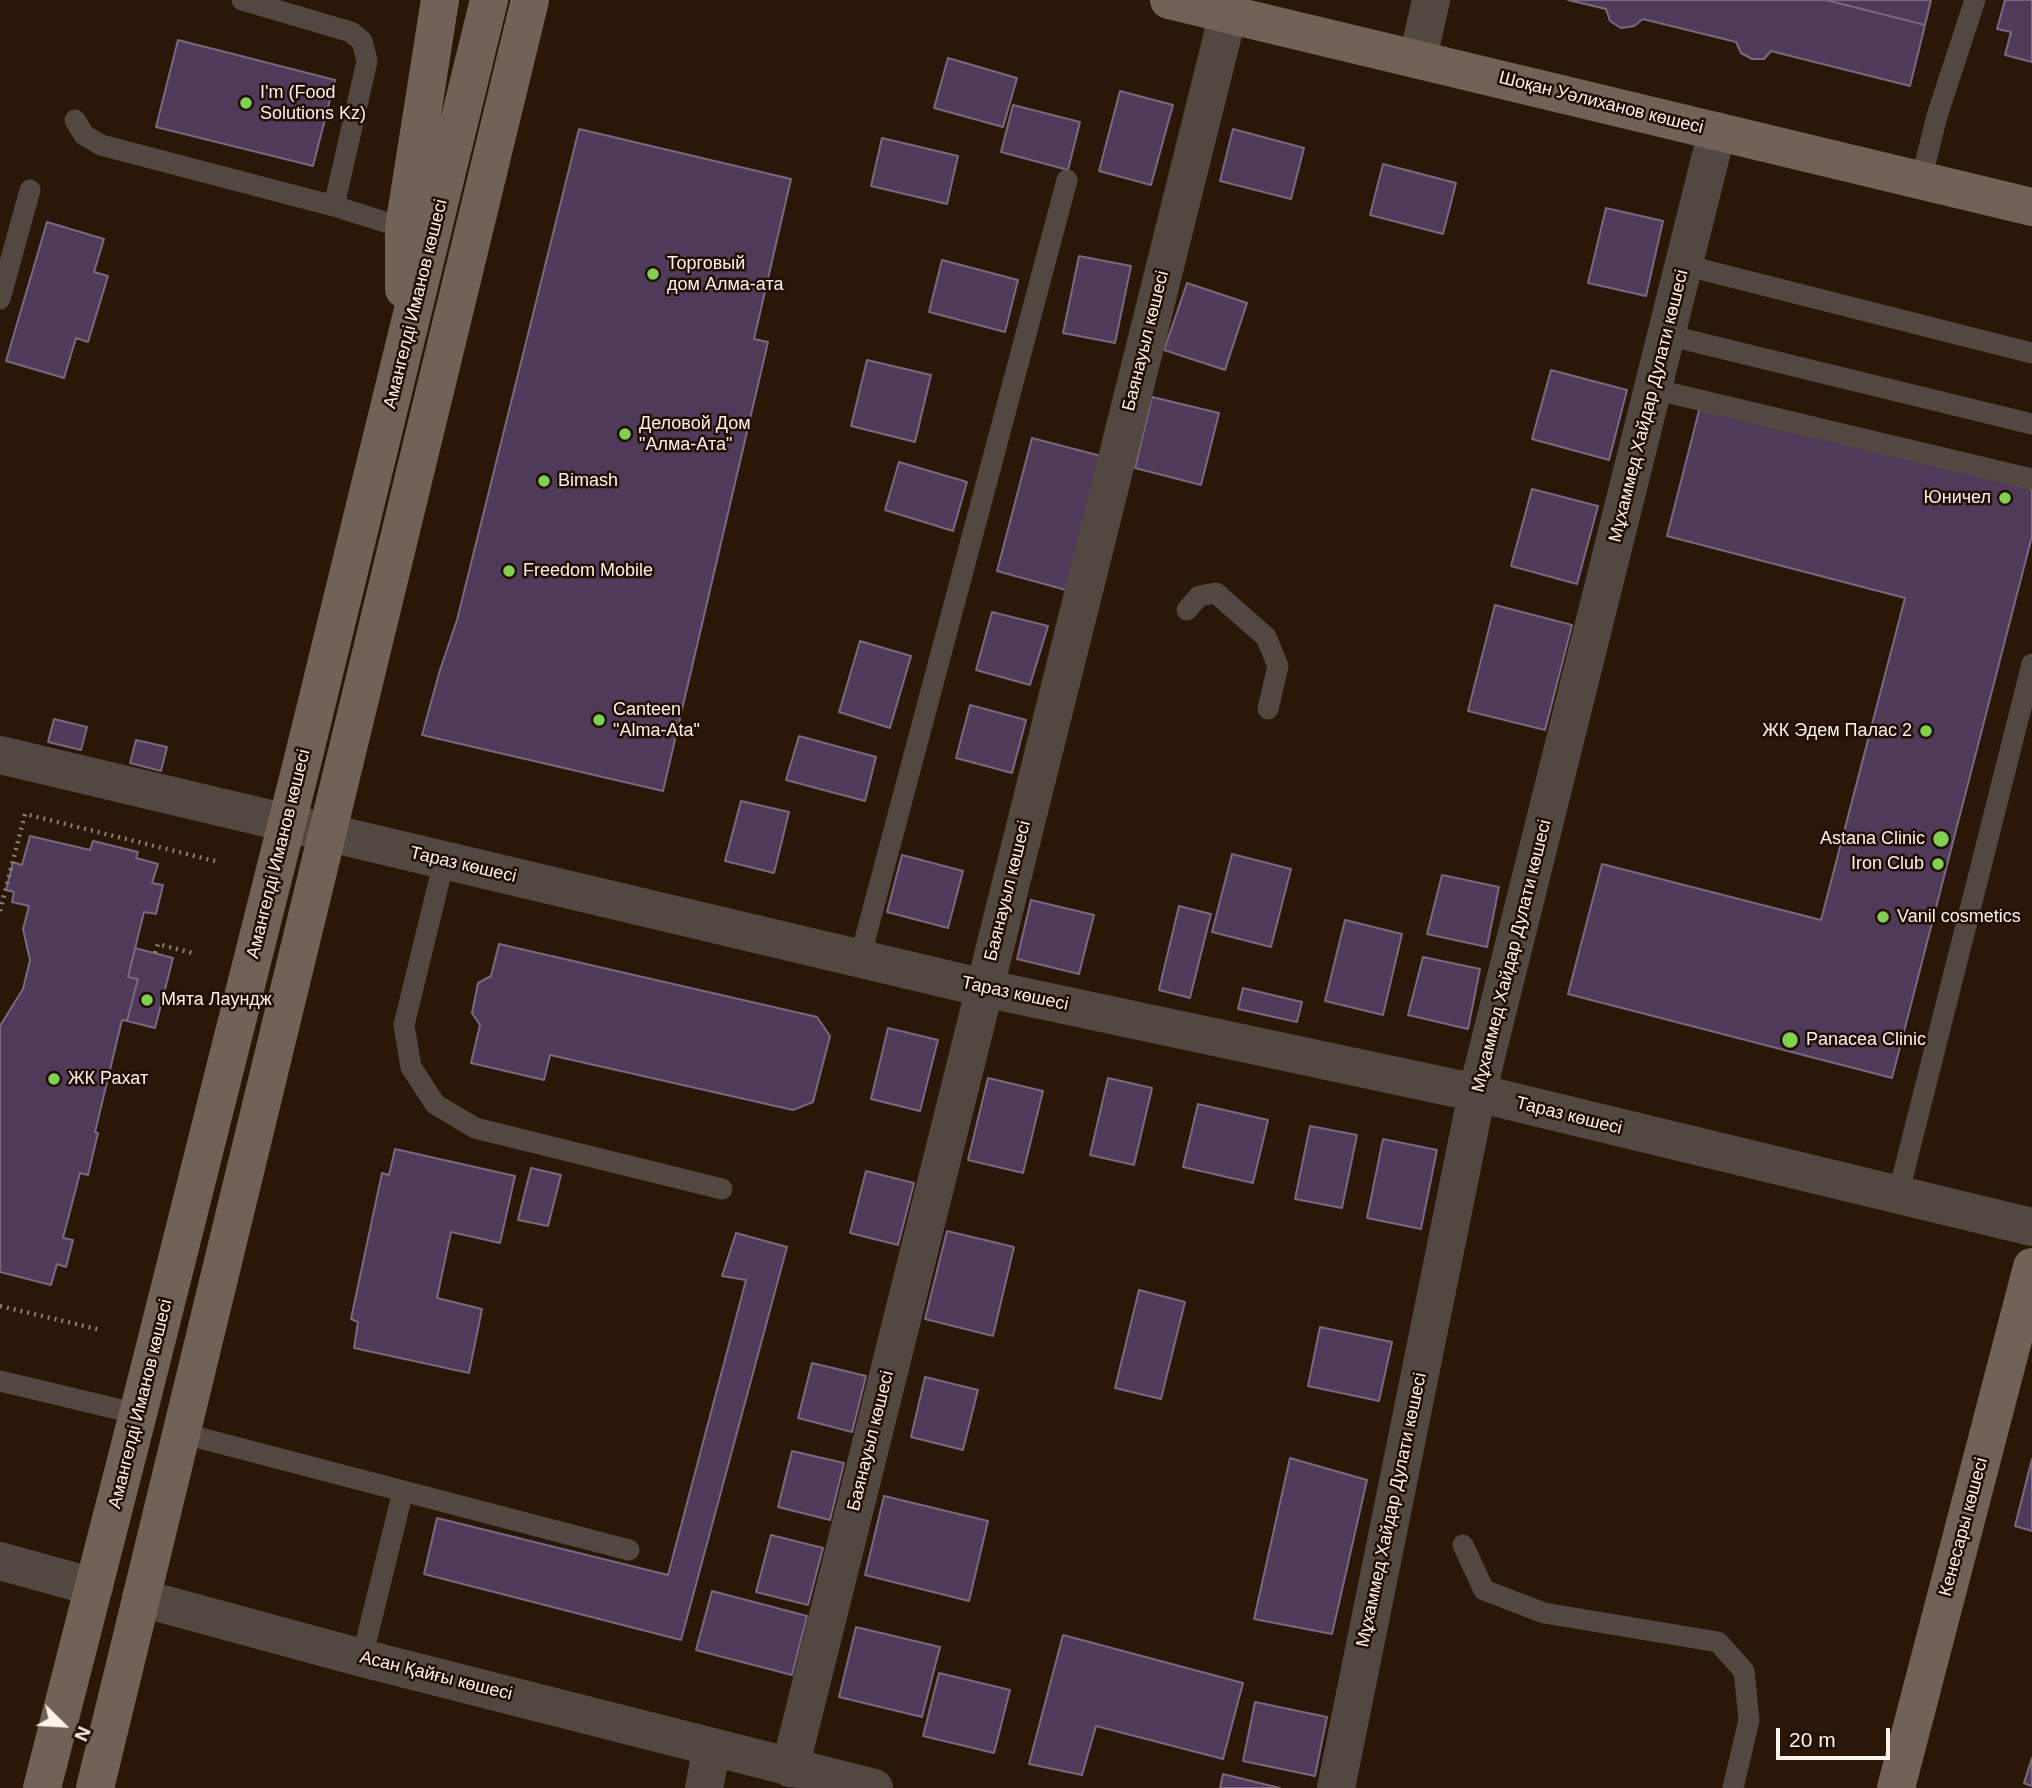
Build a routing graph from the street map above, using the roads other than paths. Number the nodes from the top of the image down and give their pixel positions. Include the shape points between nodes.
1 (242, 0) edge
2 (440, 0) edge
3 (489, 0) edge
4 (530, 0) edge
5 (1170, 0) edge
6 (1431, 0) edge
7 (1975, 0) edge
8 (1228, 14) junction
9 (1418, 58) junction
10 (75, 120) dead end
11 (1717, 131) junction
12 (1067, 180) dead end
13 (1921, 180) junction
14 (30, 190) dead end
15 (334, 206) junction
16 (2032, 207) edge
17 (404, 228) junction
18 (1684, 265) junction
19 (0, 299) edge
20 (1667, 335) junction
21 (405, 350) junction
22 (2032, 353) edge
23 (1653, 388) junction
24 (2032, 424) edge
25 (2032, 479) edge
26 (1187, 610) dead end
27 (2032, 664) edge
28 (1268, 709) dead end
29 (0, 755) edge
30 (287, 824) junction
31 (327, 834) junction
32 (444, 861) junction
33 (860, 958) junction
34 (984, 988) junction
35 (1477, 1093) junction
36 (722, 1189) dead end
37 (1898, 1195) junction
38 (2032, 1227) edge
39 (2032, 1267) edge
40 (0, 1381) edge
41 (138, 1415) junction
42 (181, 1433) junction
43 (403, 1491) junction
44 (1463, 1545) dead end
45 (629, 1550) dead end
46 (0, 1561) edge
47 (94, 1587) junction
48 (141, 1598) junction
49 (362, 1658) junction
50 (712, 1747) junction
51 (790, 1768) junction
52 (41, 1788) edge
53 (95, 1788) edge
54 (704, 1788) edge
55 (874, 1788) edge
56 (1336, 1788) edge
57 (1733, 1788) edge
58 (1896, 1788) edge

1 - 15 lane via 351,32 362,41 367,61
2 - 17 main road
3 - 21 main road, Амангелді Иманов көшесі
4 - 31 main road
5 - 8 main road, Шоқан Уәлиханов көшесі
6 - 9 street
7 - 13 lane
8 - 9 main road, Шоқан Уәлиханов көшесі
8 - 34 street, Баянауыл көшесі
9 - 11 main road, Шоқан Уәлиханов көшесі
10 - 15 lane via 84,135 101,145
11 - 13 main road, Шоқан Уәлиханов көшесі
11 - 18 street, Мұхаммед Хайдар Дулати көшесі
12 - 33 lane
13 - 16 main road, Шоқан Уәлиханов көшесі
14 - 19 lane
15 - 17 lane
17 - 21 main road
18 - 20 street, Мұхаммед Хайдар Дулати көшесі
18 - 22 lane
20 - 23 street, Мұхаммед Хайдар Дулати көшесі
20 - 24 lane
21 - 30 main road, Амангелді Иманов көшесі
23 - 25 lane
23 - 35 street, Мұхаммед Хайдар Дулати көшесі
26 - 28 lane via 1199,596 1216,593 1266,637 1278,666
27 - 37 lane
29 - 30 street, Тараз көшесі
30 - 31 street, Тараз көшесі
30 - 41 main road, Амангелді Иманов көшесі
31 - 32 street, Тараз көшесі
31 - 42 main road
32 - 33 street, Тараз көшесі
32 - 36 lane via 404,1025 411,1067 435,1104 475,1128
33 - 34 street, Тараз көшесі
34 - 35 street, Тараз көшесі
34 - 51 street, Баянауыл көшесі
35 - 37 street, Тараз көшесі
35 - 56 street, Мұхаммед Хайдар Дулати көшесі
37 - 38 street, Тараз көшесі
39 - 58 main road, Кенесары көшесі
40 - 41 lane
41 - 47 main road, Амангелді Иманов көшесі
42 - 43 lane
42 - 48 main road
43 - 45 lane
43 - 49 lane
44 - 57 lane via 1484,1590 1544,1614 1718,1642 1744,1671 1748,1708
46 - 47 street, Асан Қайғы көшесі
47 - 48 main road, Асан Қайғы көшесі
47 - 52 main road, Амангелді Иманов көшесі
48 - 49 street, Асан Қайғы көшесі
48 - 53 main road
49 - 50 street, Асан Қайғы көшесі
50 - 51 street, Асан Қайғы көшесі
50 - 54 street
51 - 55 street, Асан Қайғы көшесі

